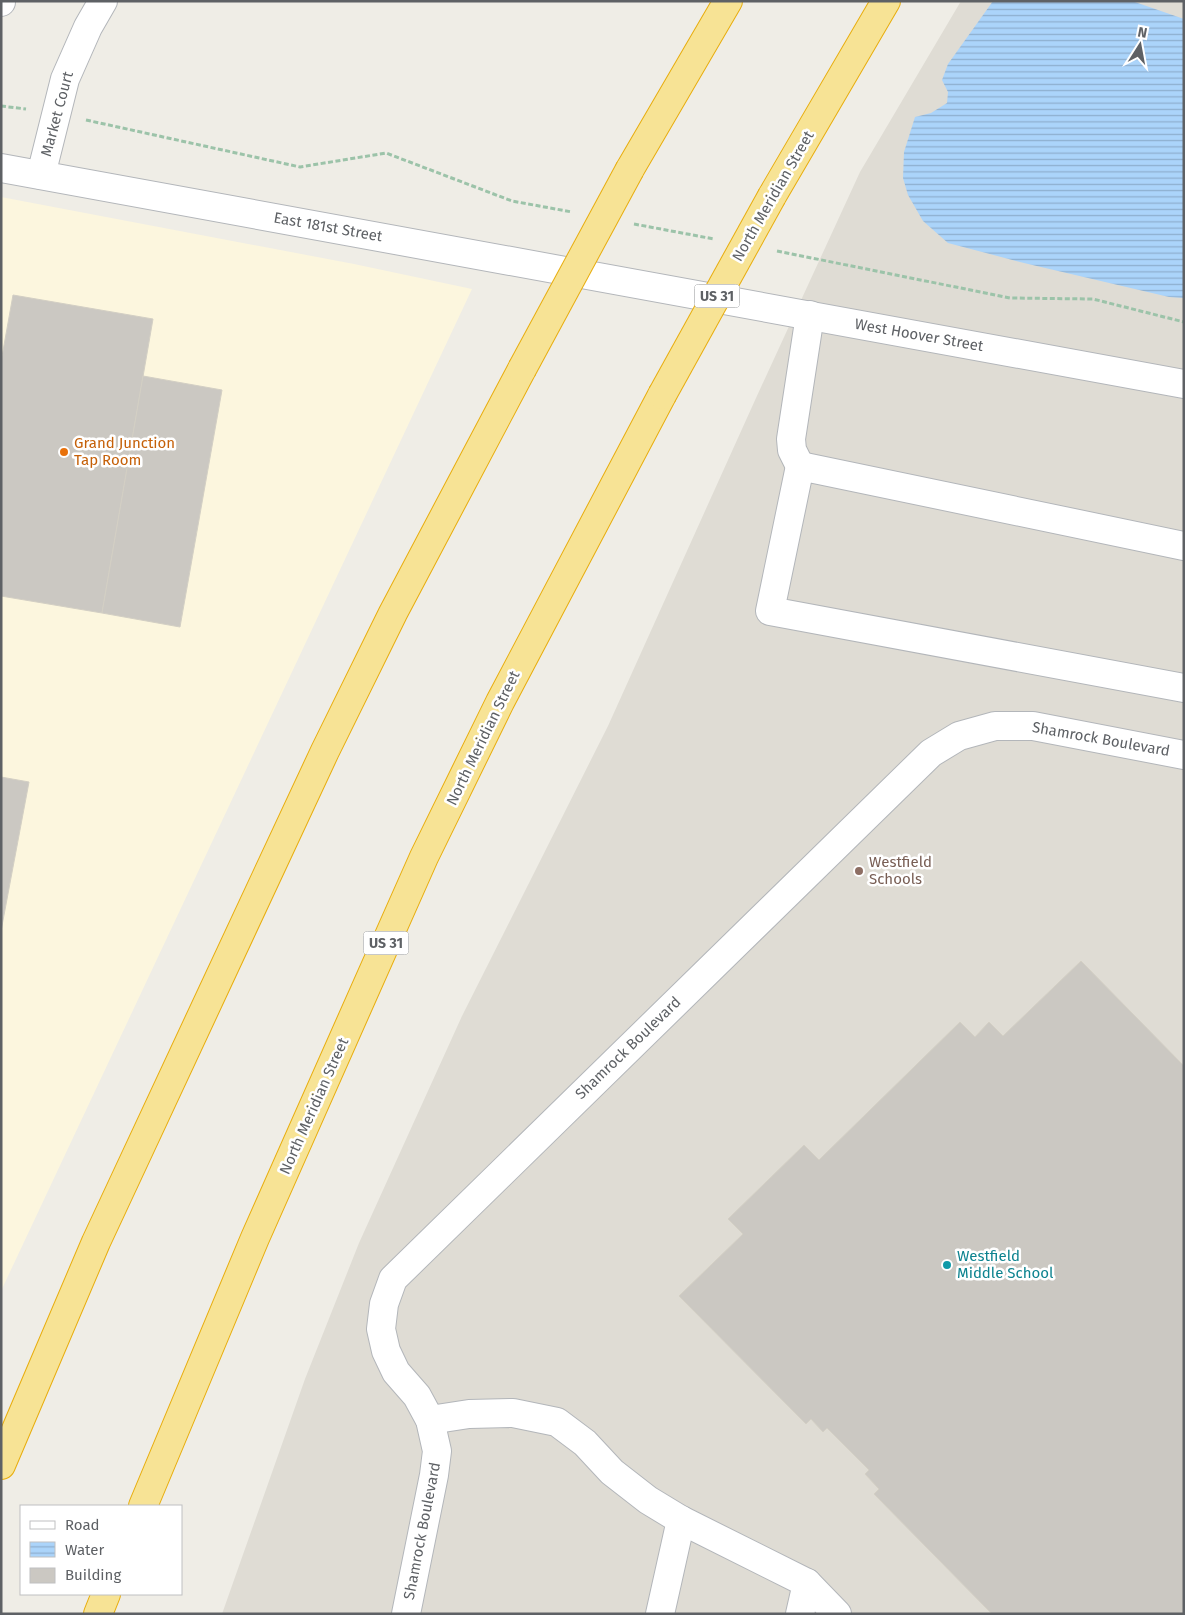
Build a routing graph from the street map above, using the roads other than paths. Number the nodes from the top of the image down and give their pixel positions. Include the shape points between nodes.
1 (103, 1) edge
2 (728, 1) edge
3 (886, 1) edge
4 (1, 168) edge
5 (41, 175) junction
6 (655, 286) joint
7 (810, 315) junction
8 (1184, 384) edge
9 (800, 466) junction
10 (1184, 546) edge
11 (1184, 688) edge
12 (1184, 754) edge
13 (430, 1420) junction
14 (1, 1465) edge
15 (143, 1505) edge
16 (681, 1520) junction
17 (807, 1583) junction
18 (106, 1595) edge
19 (98, 1614) edge
20 (406, 1614) edge
21 (660, 1614) edge
22 (800, 1614) edge
23 (837, 1614) edge

1 - 5 street, Market Court via 65,79
2 - 14 highway, bridge via 630,170 393,613 325,750 96,1242
3 - 15 highway, North Meridian Street / US 31, bridge via 772,196 662,395 518,668 424,858 255,1238
4 - 5 street, East 181st Street
5 - 6 street, East 181st Street
6 - 7 street, West Hoover Street
7 - 8 street, West Hoover Street
7 - 9 street via 791,439 792,450
9 - 10 street
9 - 11 street via 770,611
12 - 13 street, Shamrock Boulevard via 1033,726 995,726 958,736 931,753 393,1279 384,1304 381,1329 386,1351 396,1372 417,1396
13 - 16 street via 469,1414 513,1413 557,1422 585,1443 612,1472
13 - 20 street, Shamrock Boulevard via 437,1450 434,1475
16 - 17 street
16 - 21 street
17 - 22 street
17 - 23 street
18 - 19 highway

